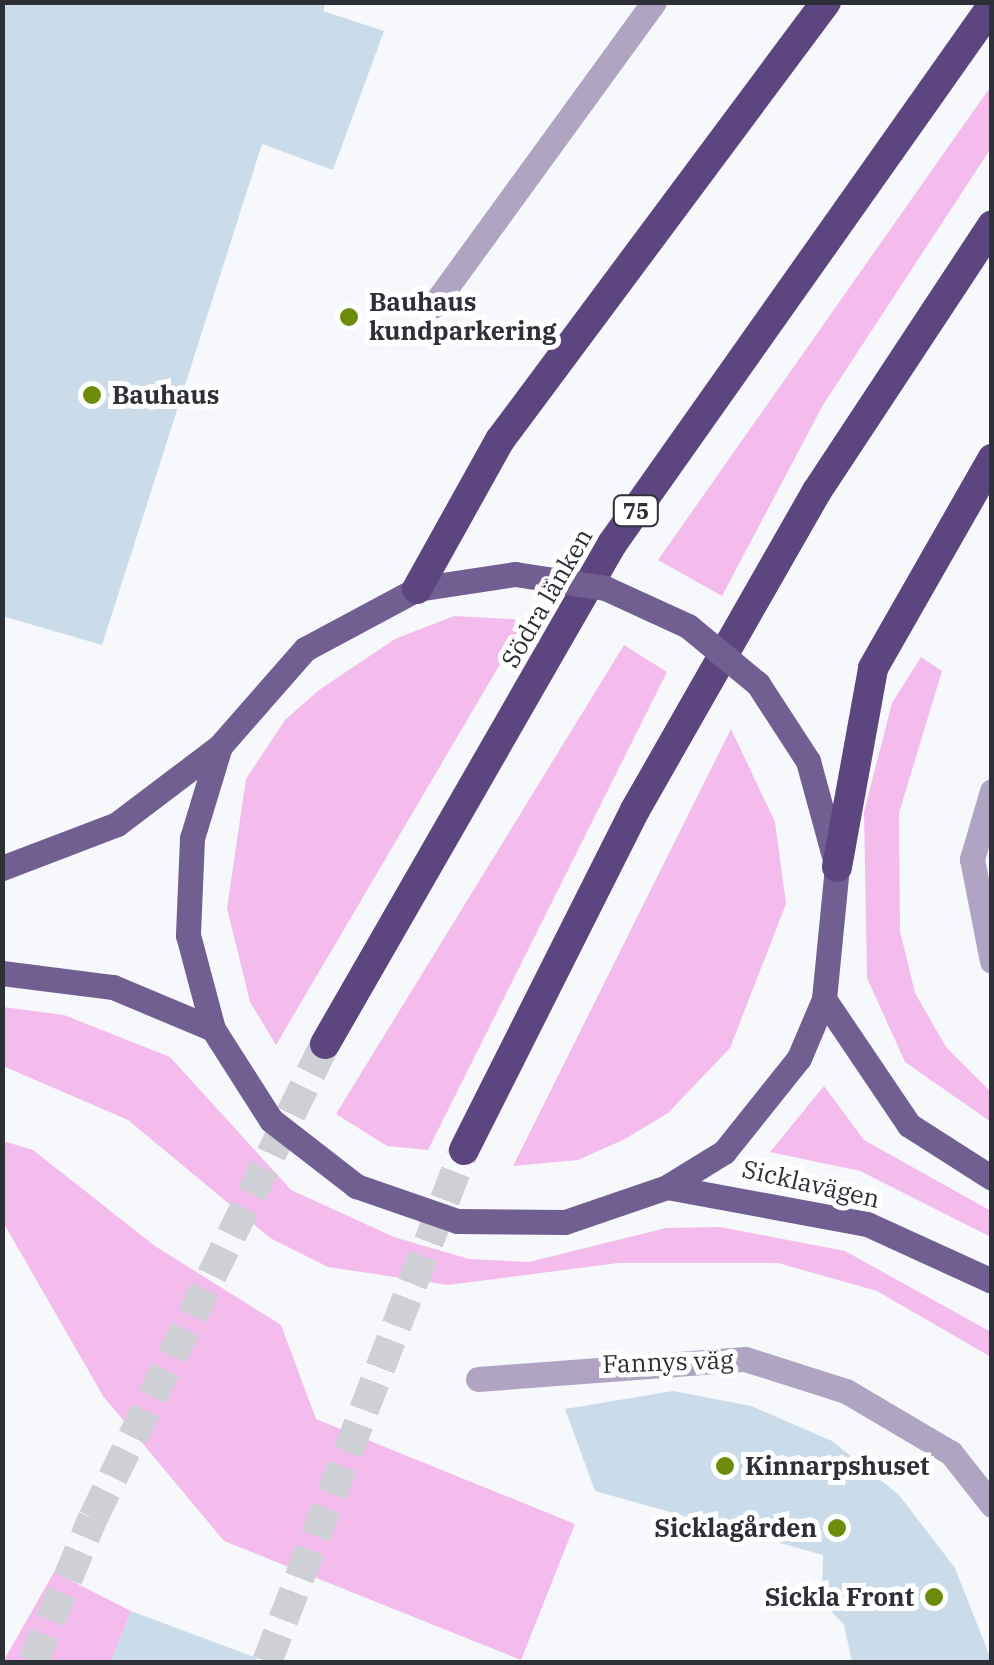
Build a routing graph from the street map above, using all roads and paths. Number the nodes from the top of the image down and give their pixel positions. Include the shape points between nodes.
1 (654, 2) edge
2 (826, 2) edge
3 (992, 6) edge
4 (992, 226) edge
5 (433, 306) dead end
6 (992, 459) edge
7 (417, 589) junction
8 (220, 746) junction
9 (992, 791) edge
10 (837, 867) junction
11 (2, 868) edge
12 (992, 961) edge
13 (2, 973) edge
14 (824, 998) junction
15 (213, 1029) junction
16 (324, 1044) tunnel mouth
17 (464, 1150) tunnel mouth
18 (992, 1178) edge
19 (667, 1187) junction
20 (992, 1282) edge
21 (478, 1379) dead end
22 (992, 1505) edge

1 - 5 street
2 - 7 highway via 500,440
3 - 16 highway, Södra länken / 75 via 612,544
4 - 17 highway via 817,491 664,760
6 - 10 highway via 873,668
7 - 8 main road via 306,649
7 - 10 main road, bridge via 515,574 605,588 688,626 758,684 808,761
8 - 11 main road via 117,824
8 - 15 main road via 186,890
9 - 12 street via 972,859
10 - 14 main road
13 - 15 main road via 113,987
14 - 18 main road via 909,1125
14 - 19 main road via 799,1058 764,1108 724,1152
15 - 19 main road via 236,1075 308,1154 406,1208 511,1226 566,1222
19 - 20 main road, Sicklavägen via 867,1224
21 - 22 street, Fannys väg via 744,1358 846,1391 921,1435 951,1453

